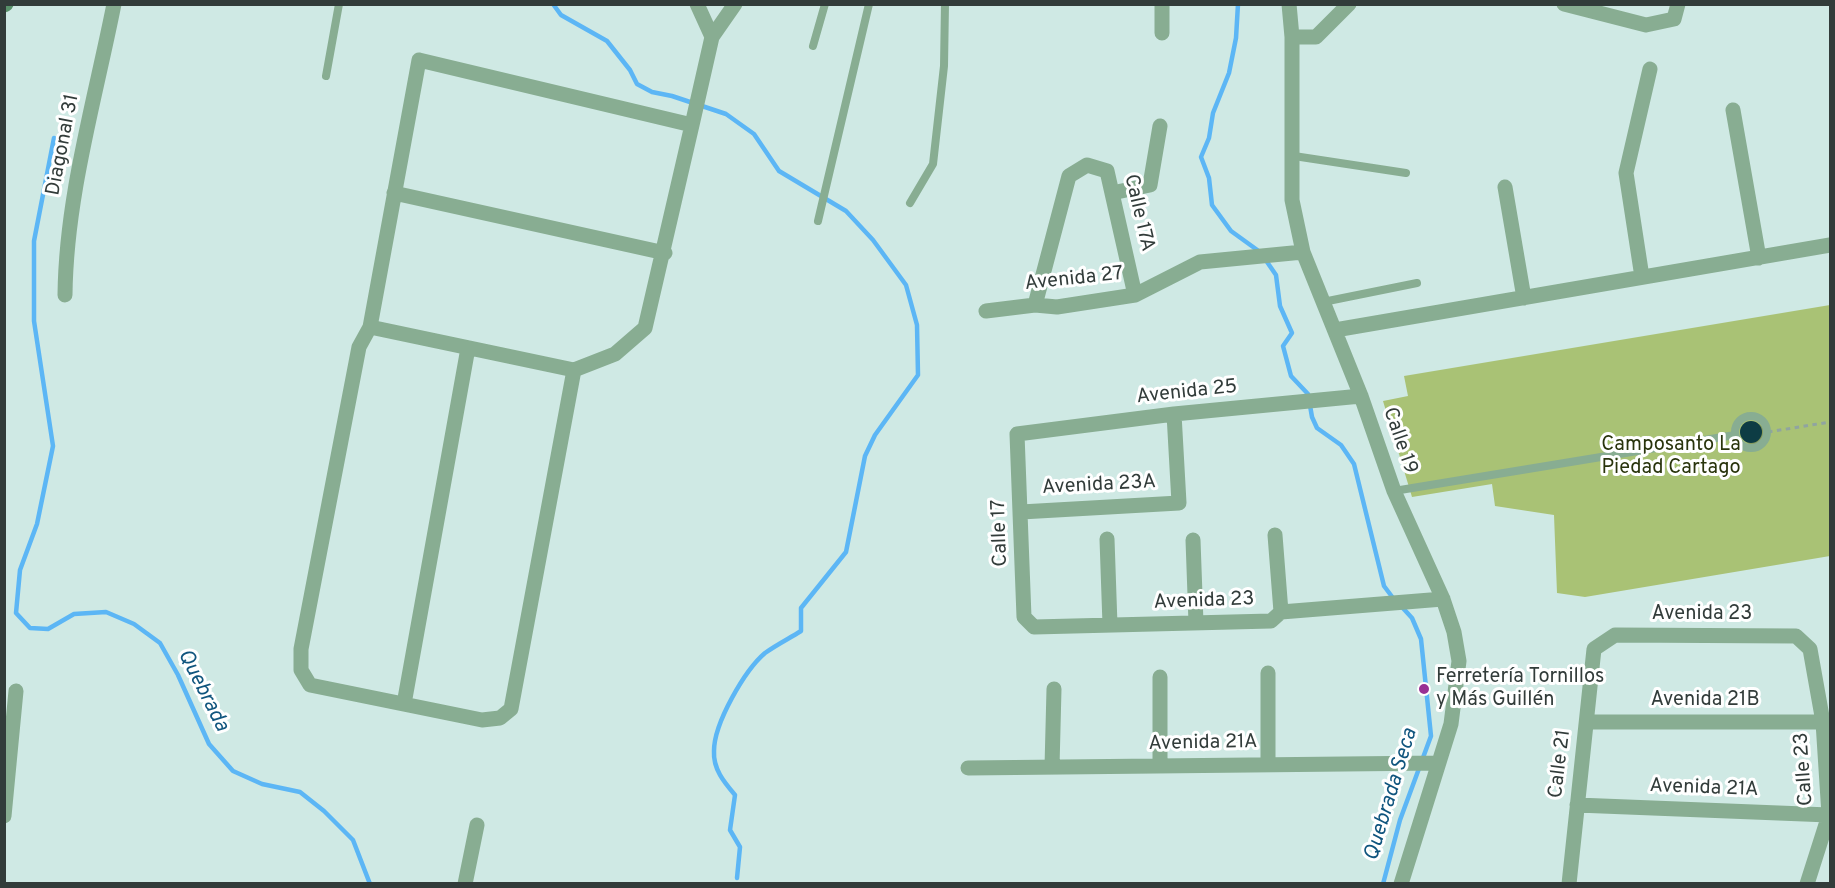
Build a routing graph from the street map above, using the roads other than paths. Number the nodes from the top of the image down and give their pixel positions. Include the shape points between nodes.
1 (114, 4) edge
2 (339, 4) edge
3 (697, 4) edge
4 (735, 4) edge
5 (825, 4) edge
6 (869, 4) edge
7 (945, 4) edge
8 (1162, 4) edge
9 (1289, 4) edge
10 (1349, 4) edge
11 (1564, 4) edge
12 (1676, 12) edge
13 (1162, 33) dead end
14 (712, 37) junction
15 (1292, 37) junction
16 (813, 46) dead end
17 (1650, 69) dead end
18 (326, 76) dead end
19 (1733, 110) dead end
20 (692, 125) junction
21 (1160, 126) dead end
22 (1294, 156) junction
23 (1406, 173) dead end
24 (1505, 187) dead end
25 (394, 193) junction
26 (1112, 194) junction
27 (910, 203) dead end
28 (818, 221) dead end
29 (1830, 245) edge
30 (1303, 252) junction
31 (665, 253) junction
32 (1759, 258) junction
33 (1642, 278) junction
34 (1417, 284) dead end
35 (65, 295) dead end
36 (1135, 295) junction
37 (1524, 297) junction
38 (1323, 302) junction
39 (1035, 305) junction
40 (986, 311) dead end
41 (370, 327) junction
42 (1335, 330) junction
43 (468, 348) junction
44 (574, 370) junction
45 (1361, 396) junction
46 (1174, 414) junction
47 (1017, 434) joint
48 (1735, 435) junction
49 (1394, 491) junction
50 (1021, 512) junction
51 (1275, 535) dead end
52 (1107, 539) dead end
53 (1193, 540) dead end
54 (1443, 599) junction
55 (1281, 612) junction
56 (1196, 623) junction
57 (1110, 625) junction
58 (1034, 627) joint
59 (1594, 649) joint
60 (1810, 649) joint
61 (1268, 673) dead end
62 (1160, 677) dead end
63 (1054, 690) dead end
64 (16, 691) dead end
65 (404, 704) junction
66 (1587, 722) junction
67 (1823, 722) junction
68 (1438, 763) junction
69 (1268, 764) junction
70 (1160, 765) junction
71 (1052, 767) junction
72 (968, 768) dead end
73 (1577, 806) junction
74 (1829, 815) junction
75 (4, 816) edge
76 (477, 825) dead end
77 (465, 884) edge
78 (1401, 884) edge
79 (1569, 884) edge
80 (1807, 884) edge

1 - 35 street, Diagonal 31 via 66,246
2 - 18 lane
3 - 14 street
4 - 14 street
5 - 16 lane
6 - 28 lane
7 - 27 lane via 944,66 933,164
8 - 13 street
9 - 15 street, Calle 19
10 - 15 street via 1316,37
11 - 12 street via 1646,25
14 - 20 street
15 - 22 street, Calle 19
17 - 33 street via 1626,174
19 - 32 street
20 - 25 street via 419,60
20 - 31 street
21 - 26 street via 1150,185
22 - 23 lane
22 - 30 street, Calle 19 via 1292,200
24 - 37 street
25 - 31 street
25 - 41 street
26 - 36 street, Calle 17A
26 - 39 street, Calle 17A via 1107,171 1087,165 1069,176
29 - 32 street
30 - 36 street, Avenida 27 via 1200,262
30 - 38 street, Calle 19
31 - 44 street via 645,328 615,354
32 - 33 street
33 - 37 street
34 - 38 lane
36 - 39 street, Avenida 27 via 1057,307
37 - 42 street
38 - 42 street, Calle 19
39 - 40 street, Avenida 27
41 - 43 street
41 - 65 street via 359,346 301,649 301,670 310,685
42 - 45 street, Calle 19
43 - 44 street
43 - 65 street
44 - 65 street via 511,709 500,718 482,720
45 - 46 street, Avenida 25
45 - 49 street, Calle 19
46 - 47 street, Avenida 25
46 - 50 street, Avenida 23A via 1179,503
47 - 50 street, Calle 17
48 - 48 lane via 1740,444 1754,448 1763,443 1768,432 1762,420 1751,416 1741,420
48 - 49 lane
49 - 54 street, Calle 19
50 - 58 street, Calle 17 via 1024,617
51 - 55 street
52 - 57 street
53 - 56 street
54 - 55 street, Avenida 23
54 - 68 street, Calle 19 via 1459,661 1451,724
55 - 56 street, Avenida 23 via 1271,621
56 - 57 street, Avenida 23
57 - 58 street, Avenida 23
59 - 60 street, Avenida 23 via 1615,636 1796,636
59 - 66 street, Calle 21
60 - 67 street, Calle 23
61 - 69 street
62 - 70 street
63 - 71 street
64 - 75 street
66 - 67 street, Avenida 21B
66 - 73 street, Calle 21
67 - 74 street, Calle 23
68 - 69 street, Avenida 21A
68 - 78 street, Calle 19
69 - 70 street, Avenida 21A
70 - 71 street, Avenida 21A
71 - 72 street, Avenida 21A
73 - 74 street, Avenida 21A
73 - 79 street, Calle 21
74 - 80 street, Calle 23
76 - 77 street

